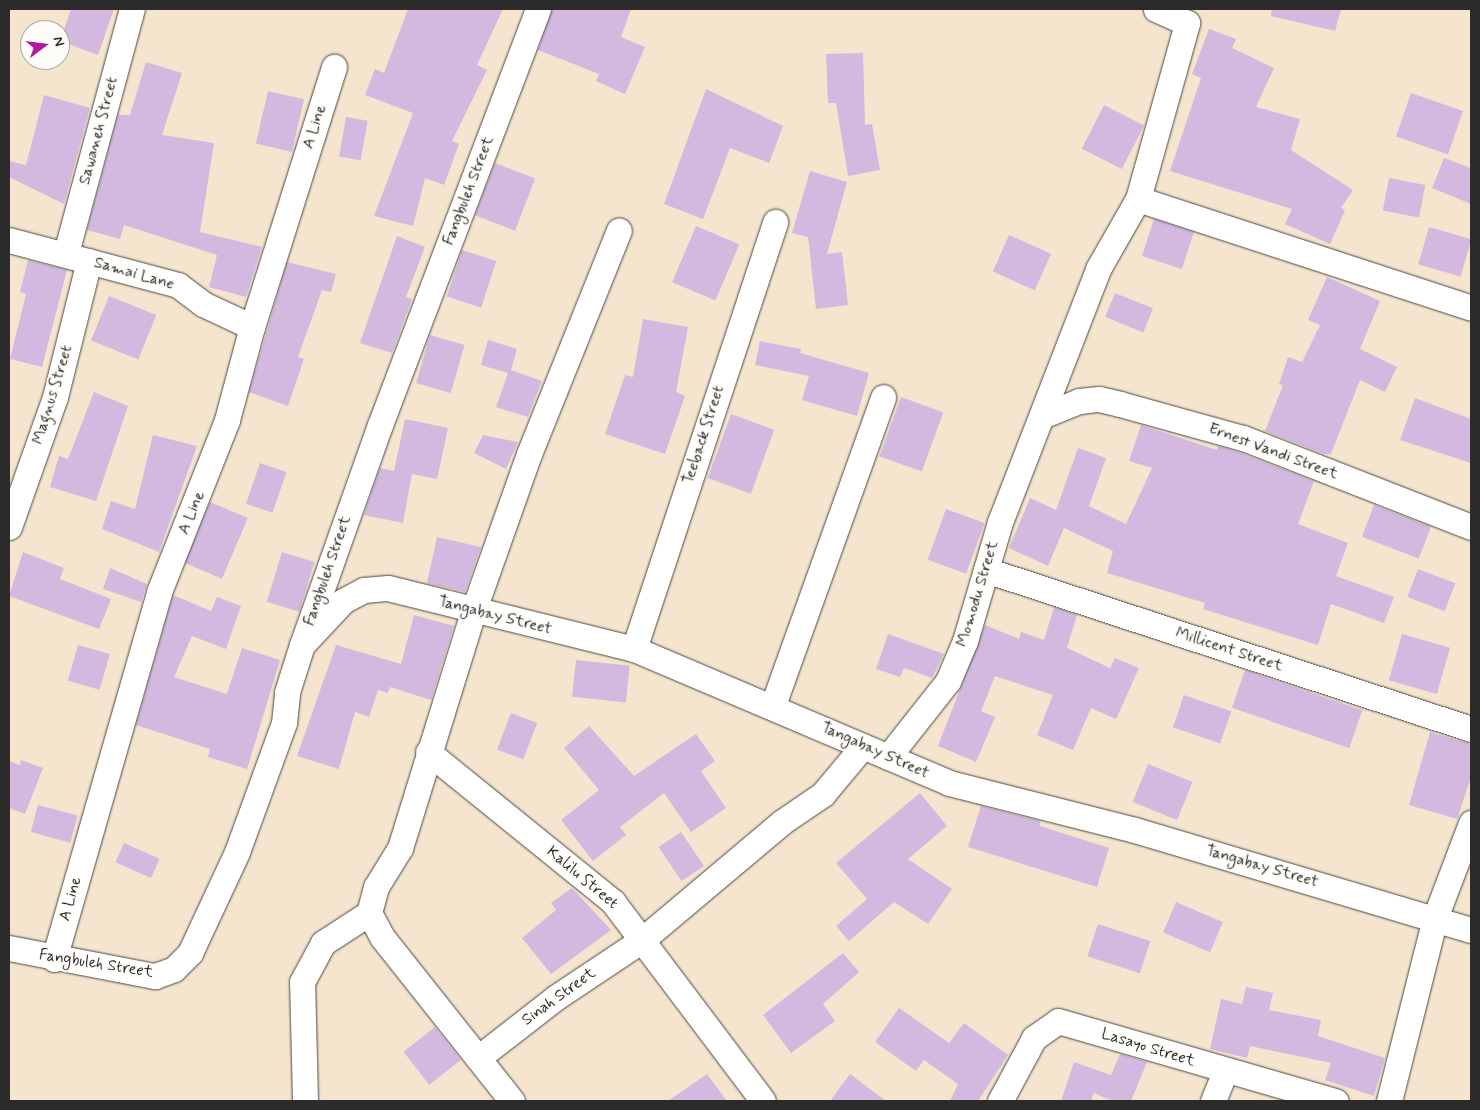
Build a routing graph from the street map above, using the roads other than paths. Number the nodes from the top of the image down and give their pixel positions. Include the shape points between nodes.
1 (132, 9) edge
2 (538, 9) edge
3 (1156, 9) edge
4 (334, 67) dead end
5 (1138, 200) junction
6 (775, 222) dead end
7 (619, 230) dead end
8 (9, 240) edge
9 (66, 253) junction
10 (89, 261) junction
11 (1471, 308) edge
12 (252, 327) junction
13 (883, 397) dead end
14 (1042, 416) junction
15 (9, 527) edge
16 (1471, 527) edge
17 (986, 570) junction
18 (473, 612) junction
19 (302, 645) junction
20 (634, 649) junction
21 (774, 705) junction
22 (1471, 729) edge
23 (863, 746) junction
24 (428, 752) junction
25 (888, 757) junction
26 (1471, 824) edge
27 (370, 913) junction
28 (1435, 918) junction
29 (1471, 930) edge
30 (642, 940) junction
31 (9, 948) edge
32 (54, 960) junction
33 (478, 1058) junction
34 (1225, 1071) junction
35 (305, 1101) edge
36 (512, 1101) edge
37 (763, 1101) edge
38 (1000, 1101) edge
39 (1213, 1101) edge
40 (1336, 1101) edge
41 (1389, 1101) edge

1 - 9 street, Sawaneh Street
2 - 19 street, Fangbuleh Street
3 - 5 street, Momodu Street via 1187,24
4 - 12 street, A Line
5 - 11 street
5 - 14 street, Momodu Street via 1098,269
6 - 20 street, Teeback Street
7 - 18 street via 529,454
8 - 9 street, Samai Lane
9 - 10 street, Samai Lane
10 - 12 street, Samai Lane via 178,285 203,304
10 - 15 street, Magnus Street via 55,397
12 - 32 street, A Line via 211,468 159,592
13 - 21 street
14 - 16 street, Ernest Vandi Street via 1079,401 1099,399 1120,404 1243,438
14 - 17 street, Momodu Street via 1000,522
17 - 22 street, Millicent Street
17 - 25 street, Momodu Street via 948,681
18 - 19 street, Tangabay Street via 388,588 364,590 343,600
18 - 20 street, Tangabay Street
18 - 24 street
19 - 32 street, Fangbuleh Street via 278,741 237,852 190,953 174,969 155,976
20 - 21 street, Tangabay Street
21 - 23 street, Tangabay Street
23 - 25 street, Tangabay Street
23 - 30 street, Sinah Street via 822,794 782,822
24 - 27 street via 400,848 376,887
24 - 30 street, Kalilu Street via 613,902
25 - 28 street, Tangabay Street via 949,783 1135,830
26 - 28 street
27 - 33 street via 382,937
27 - 35 street via 323,942 302,982
28 - 29 street, Tangabay Street
28 - 41 street
30 - 33 street, Sinah Street via 555,998
30 - 37 street, Kalilu Street
31 - 32 street, Fangbuleh Street
33 - 36 street
34 - 38 street, Lasayo Street via 1058,1021 1034,1038
34 - 39 street
34 - 40 street, Lasayo Street

